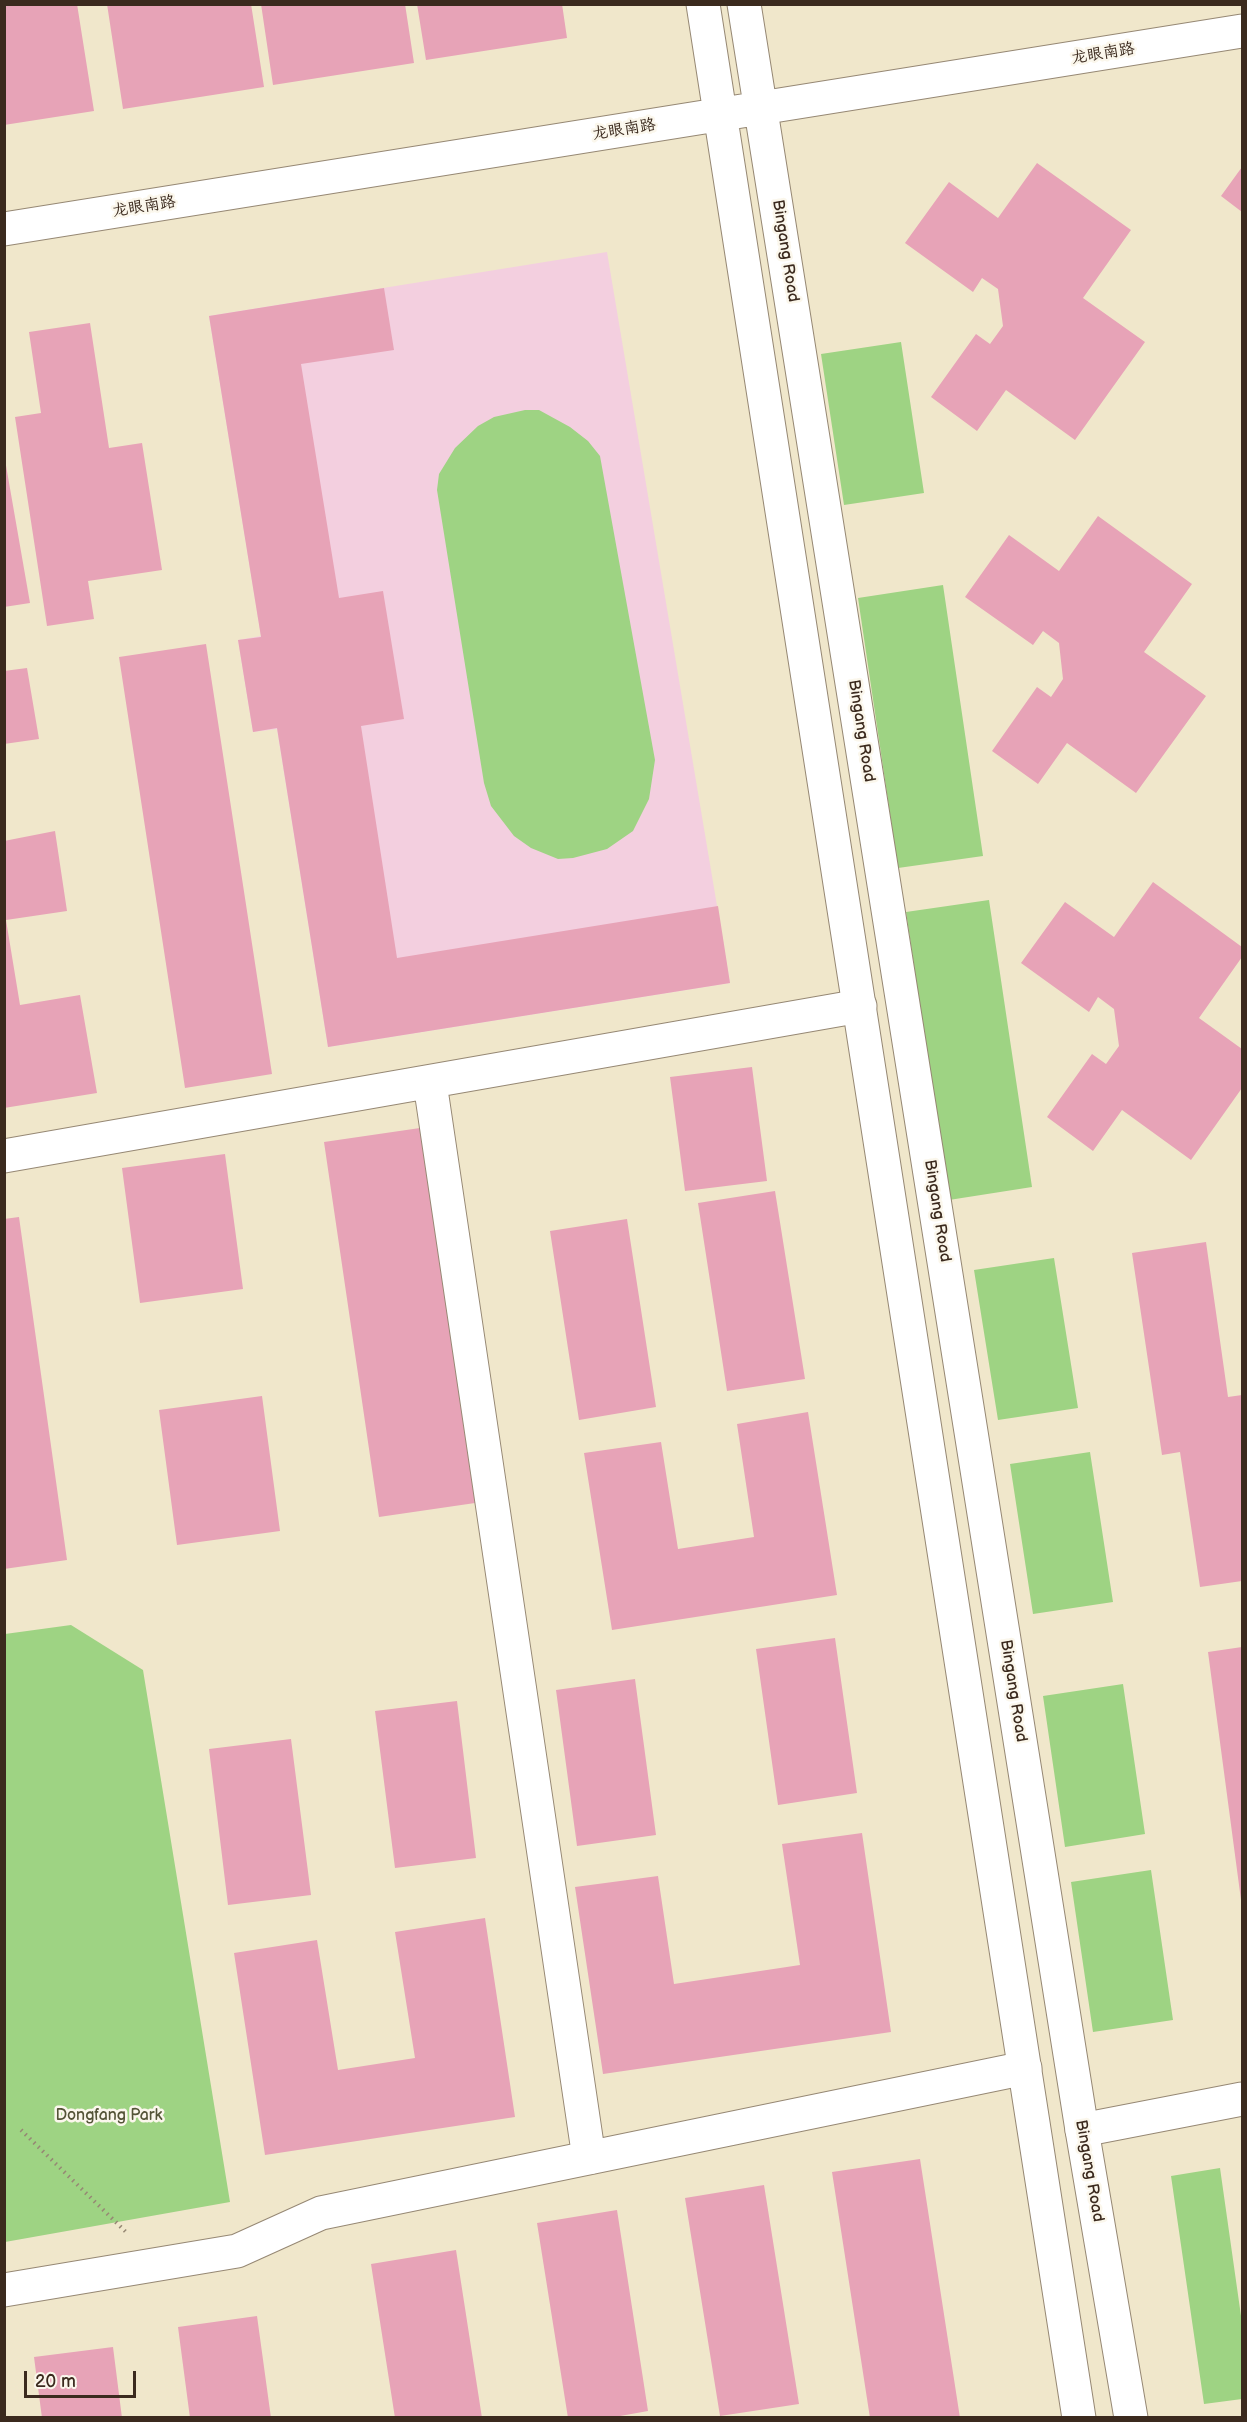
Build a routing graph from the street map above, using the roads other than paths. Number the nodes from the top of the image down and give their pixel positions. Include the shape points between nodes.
1 (703, 4) edge
2 (744, 4) edge
3 (1242, 32) edge
4 (761, 108) junction
5 (721, 114) junction
6 (4, 229) edge
7 (860, 1006) junction
8 (430, 1083) junction
9 (4, 1156) edge
10 (1025, 2068) junction
11 (1242, 2099) edge
12 (1082, 2130) junction
13 (589, 2158) junction
14 (4, 2290) edge
15 (1079, 2418) edge
16 (1131, 2418) edge

1 - 5 street
2 - 4 street, Bingang Road
3 - 4 street, 龙眼南路
4 - 5 street, 龙眼南路
4 - 12 street, Bingang Road
5 - 6 street, 龙眼南路
5 - 7 street
7 - 8 street
7 - 10 street
8 - 9 street
8 - 13 street
10 - 13 street
10 - 15 street
11 - 12 street
12 - 16 street, Bingang Road
13 - 14 street via 321,2213 237,2251

